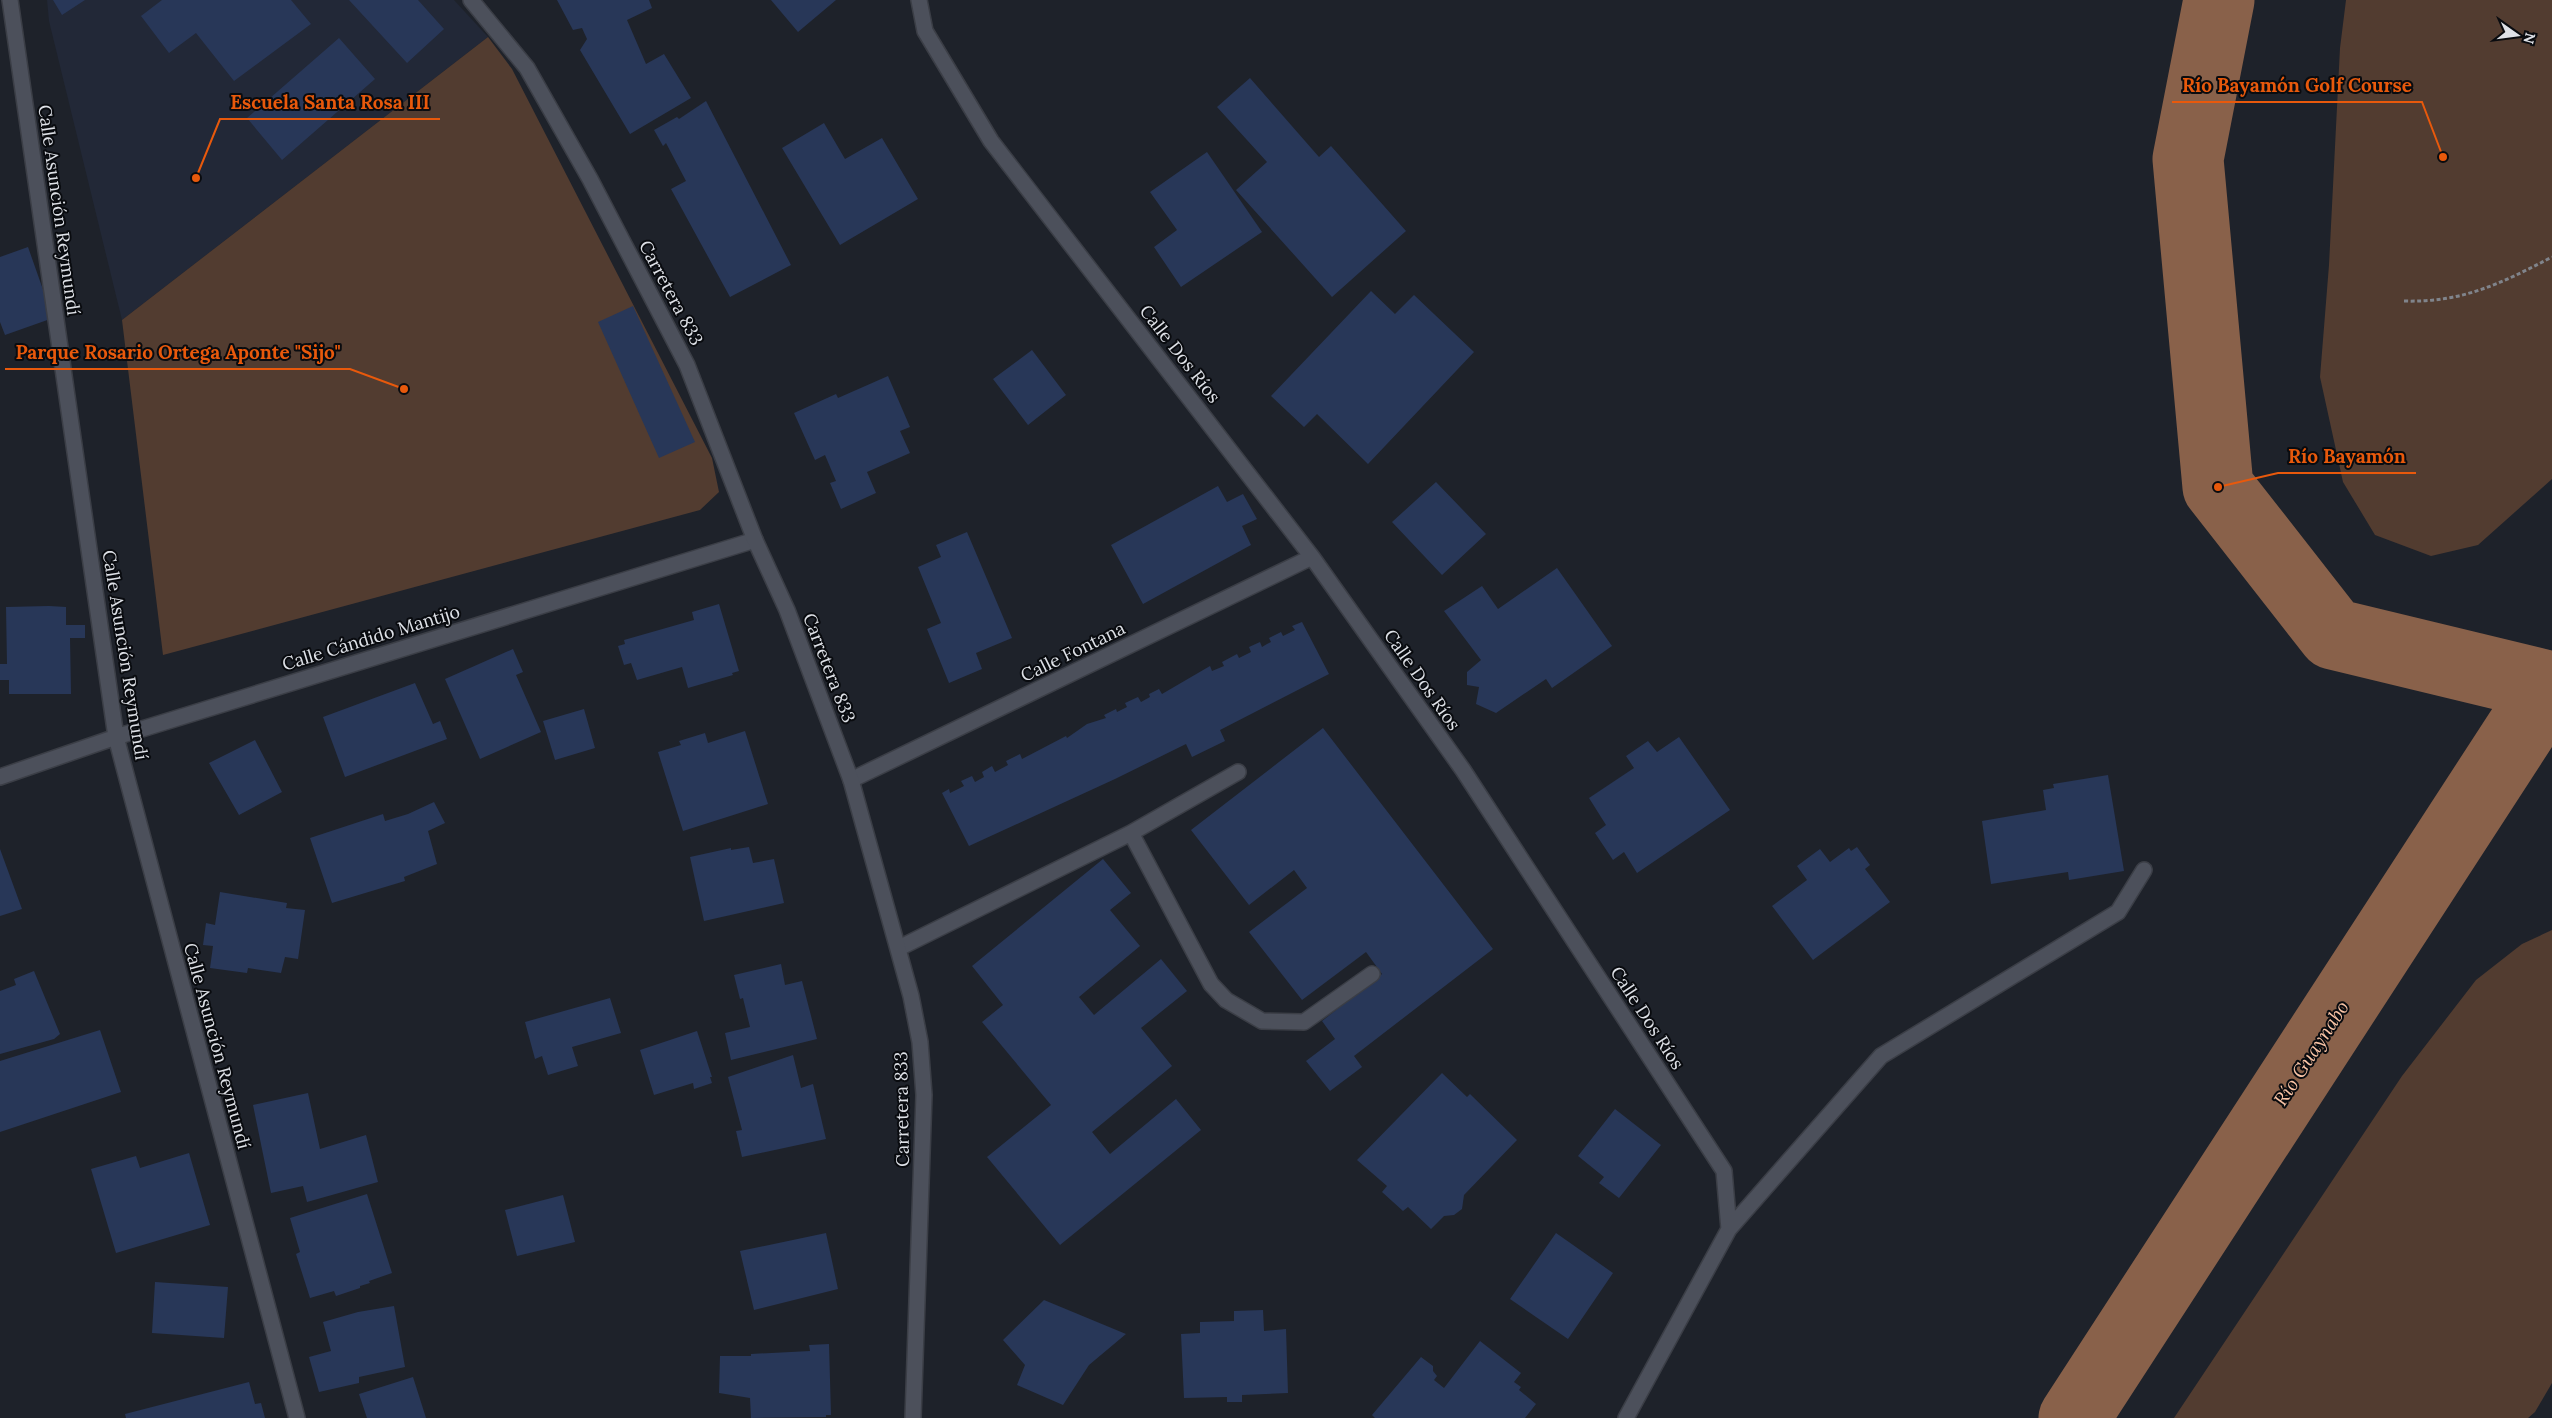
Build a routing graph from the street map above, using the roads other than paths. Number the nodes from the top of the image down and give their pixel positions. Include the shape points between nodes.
1 (10, 0) edge
2 (471, 0) edge
3 (919, 0) edge
4 (755, 540) junction
5 (1312, 557) junction
6 (116, 737) junction
7 (1238, 772) dead end
8 (0, 777) edge
9 (851, 780) junction
10 (1131, 833) junction
11 (2144, 870) dead end
12 (899, 948) junction
13 (1372, 974) dead end
14 (1729, 1229) junction
15 (298, 1418) edge
16 (913, 1418) edge
17 (1626, 1418) edge

1 - 6 street, Calle Asunción Reymundí
2 - 4 street, Carretera 833 via 527,68 590,179 687,365
3 - 5 street, Calle Dos Ríos via 926,31 991,141
4 - 6 street, Calle Cándido Mantijo
4 - 9 street, Carretera 833 via 787,610
5 - 9 street, Calle Fontana
5 - 14 street, Calle Dos Ríos via 1463,770 1724,1171
6 - 8 street, Calle Cándido Mantijo
6 - 15 street, Calle Asunción Reymundí
7 - 10 street
9 - 12 street, Carretera 833
10 - 12 street
10 - 13 street via 1211,984 1226,1000 1245,1012 1262,1020 1304,1022
11 - 14 street via 2118,912 1881,1056
12 - 16 street, Carretera 833 via 920,1042 924,1095
14 - 17 street

